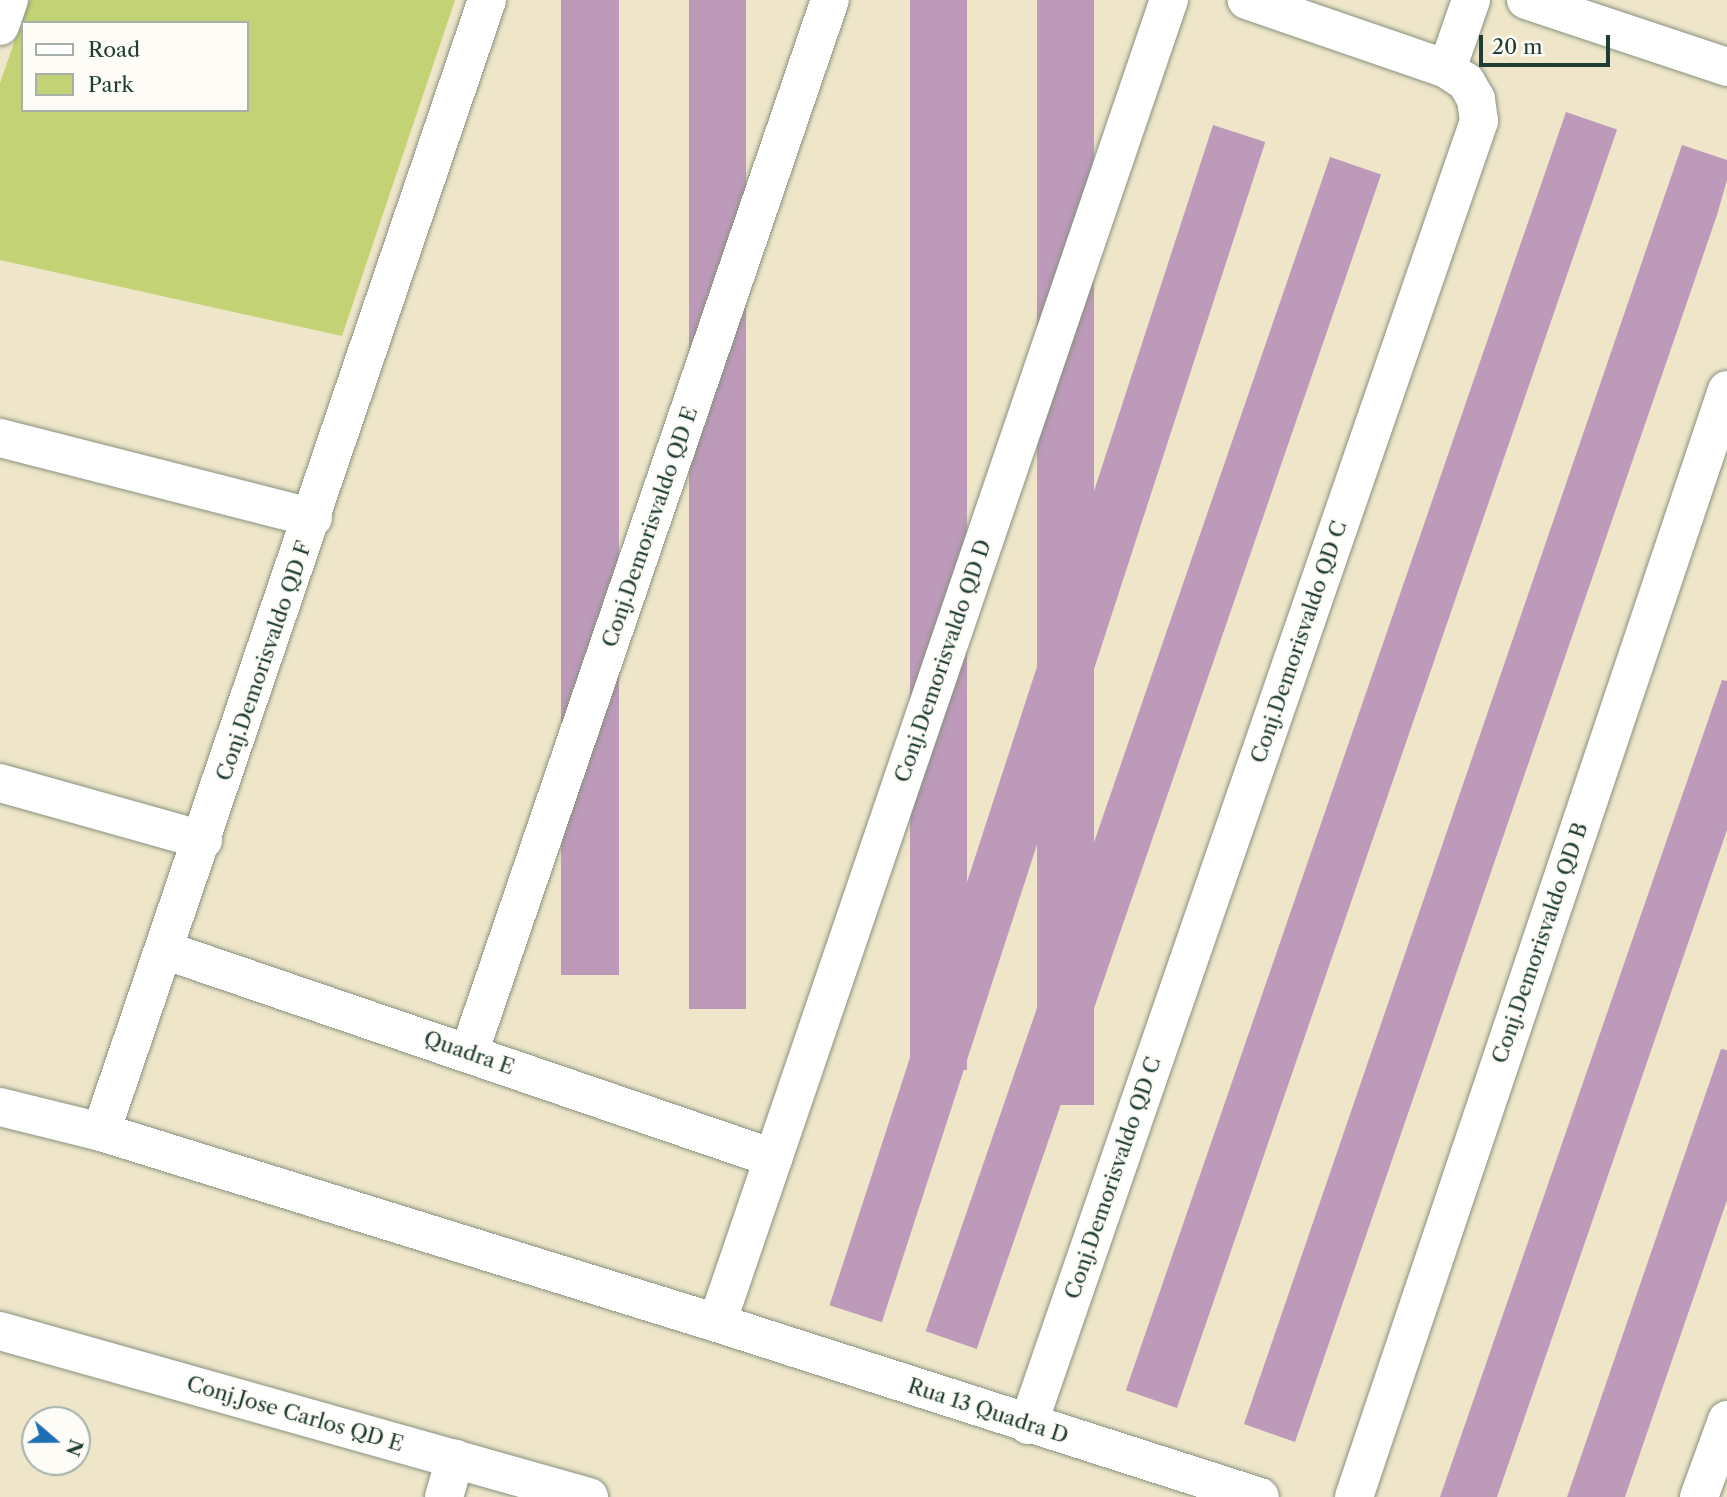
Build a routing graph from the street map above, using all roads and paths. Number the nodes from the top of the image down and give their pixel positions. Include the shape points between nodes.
1 (9, 0) edge
2 (488, 0) edge
3 (830, 0) edge
4 (1169, 0) edge
5 (1247, 0) edge
6 (1471, 0) edge
7 (1526, 0) edge
8 (0, 26) edge
9 (1727, 67) edge
10 (1447, 69) junction
11 (1727, 390) edge
12 (0, 438) edge
13 (313, 518) junction
14 (0, 783) edge
15 (203, 840) junction
16 (164, 950) junction
17 (469, 1053) junction
18 (0, 1107) edge
19 (101, 1132) junction
20 (773, 1158) junction
21 (717, 1323) junction
22 (0, 1331) edge
23 (1727, 1420) edge
24 (1028, 1425) junction
25 (455, 1459) junction
26 (444, 1497) edge
27 (589, 1497) edge
28 (1260, 1497) edge
29 (1354, 1497) edge
30 (1699, 1497) edge

1 - 8 street
2 - 13 street
3 - 17 street, Conj.Demorisvaldo QD E
4 - 20 street, Conj.Demorisvaldo QD D
5 - 10 street, Conj.Demorisvaldo QD C
6 - 10 street
7 - 9 street
10 - 24 street, Conj.Demorisvaldo QD C via 1471,90 1479,121
11 - 29 street, Conj.Demorisvaldo QD B
12 - 13 street, Conj.Demorisvaldo QD F
13 - 15 street, Conj.Demorisvaldo QD F
14 - 15 street
15 - 16 street, Conj.Demorisvaldo QD F
16 - 17 street, Quadra E
16 - 19 street, Conj.Demorisvaldo QD F
17 - 20 street, Quadra E
18 - 19 street, Rua 13 Quadra D
19 - 21 street, Rua 13 Quadra D
20 - 21 street, Conj.Demorisvaldo QD D
21 - 24 street, Rua 13 Quadra D
22 - 25 street, Conj.Jose Carlos QD E
23 - 30 street
24 - 28 street, Rua 13 Quadra D
25 - 26 street
25 - 27 street, Conj.Jose Carlos QD E

